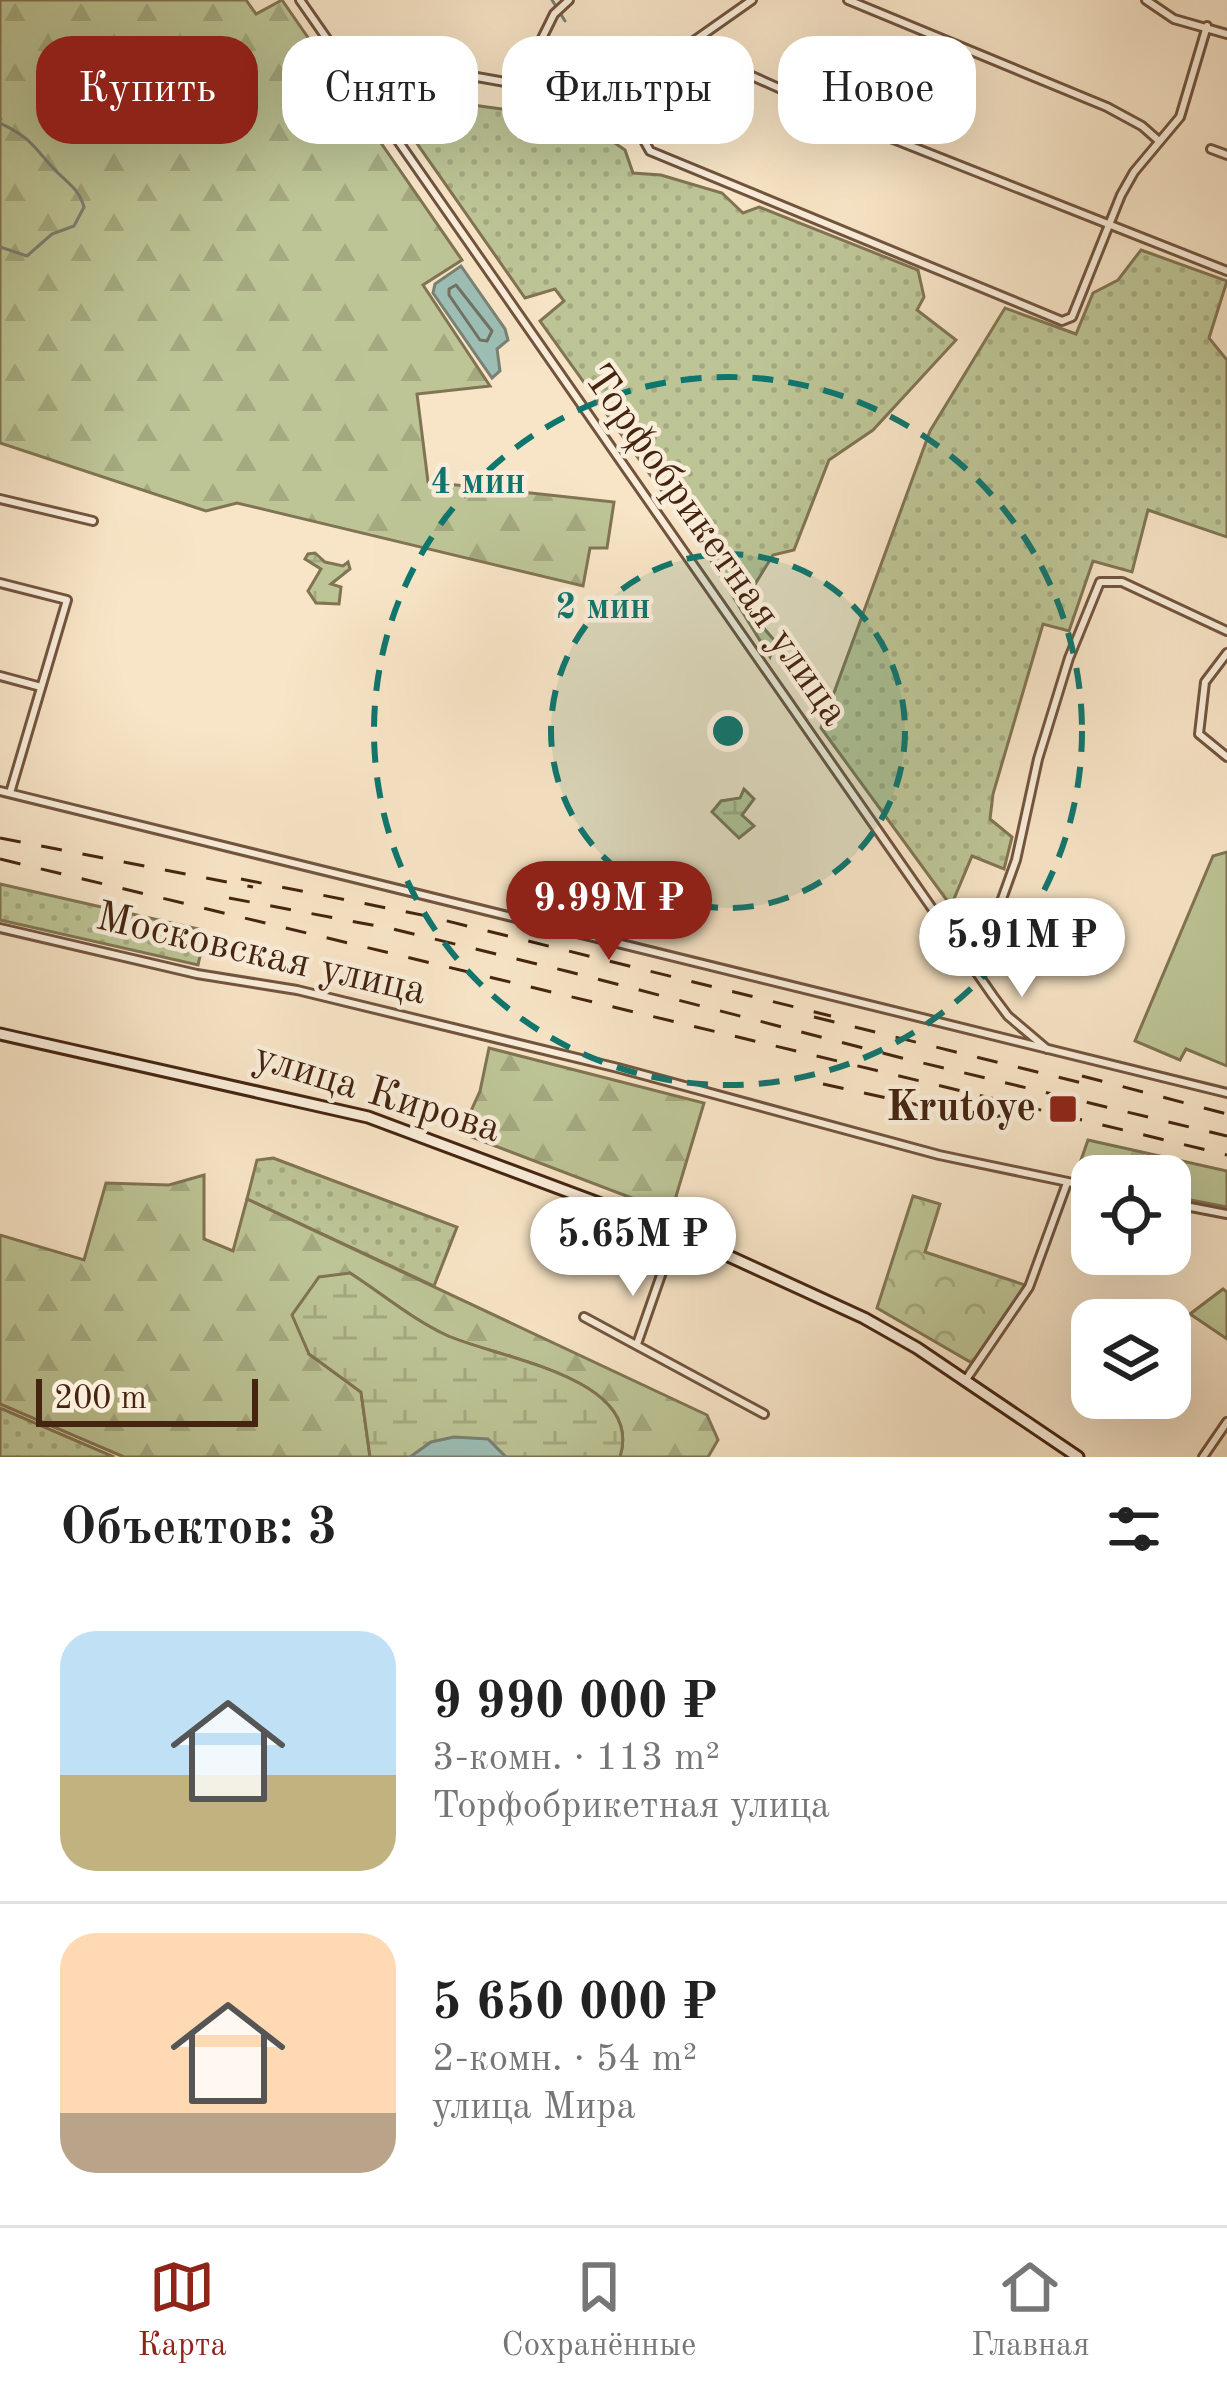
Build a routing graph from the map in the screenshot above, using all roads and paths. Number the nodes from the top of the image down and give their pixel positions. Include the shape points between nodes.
1 (300, 0) edge
2 (569, 0) edge
3 (752, 0) edge
4 (848, 0) edge
5 (1146, 0) edge
6 (1208, 26) junction
7 (1227, 34) edge
8 (324, 36) edge
9 (543, 36) edge
10 (703, 36) edge
11 (754, 77) edge
12 (1159, 141) junction
13 (399, 144) edge
14 (646, 144) edge
15 (1211, 149) dead end
16 (1227, 155) edge
17 (1109, 225) junction
18 (1227, 272) edge
19 (0, 499) edge
20 (93, 521) dead end
21 (0, 583) edge
22 (1227, 631) edge
23 (1227, 653) edge
24 (0, 676) edge
25 (41, 687) junction
26 (1227, 758) edge
27 (5, 792) edge
28 (0, 928) edge
29 (976, 971) junction
30 (0, 1034) edge
31 (1047, 1049) junction
32 (1227, 1094) edge
33 (1067, 1183) junction
34 (1071, 1184) edge
35 (1191, 1207) edge
36 (1227, 1214) edge
37 (676, 1232) junction
38 (584, 1317) dead end
39 (637, 1344) junction
40 (965, 1381) junction
41 (764, 1414) dead end
42 (1227, 1422) edge
43 (1063, 1453) edge
44 (1078, 1457) edge
45 (1203, 1457) edge

1 - 8 street, Торфобрикетная улица
2 - 9 street
3 - 10 street
4 - 12 street via 1107,107
5 - 6 street via 1174,19
6 - 7 street
6 - 12 street via 1180,117
11 - 17 street
12 - 17 street
13 - 29 street, Торфобрикетная улица
14 - 17 street via 1062,321 1072,317
15 - 16 street
17 - 18 street
19 - 20 street
21 - 25 street via 68,600
22 - 29 street via 1122,582 1100,582 1069,658 1016,860
23 - 26 street via 1205,682 1199,734
24 - 25 street
25 - 27 street
27 - 31 street, Торфобрикетная улица
28 - 33 street, Московская улица via 297,991
29 - 31 street, Торфобрикетная улица via 1008,1016
30 - 37 street, улица Кирова via 368,1117
31 - 32 street, Торфобрикетная улица
33 - 34 street, Московская улица
33 - 40 street via 1029,1287
35 - 36 street
37 - 39 street
37 - 40 street, улица Кирова via 864,1318
38 - 39 street
39 - 41 street
40 - 43 street, улица Кирова
42 - 45 street
43 - 44 street, улица Кирова

